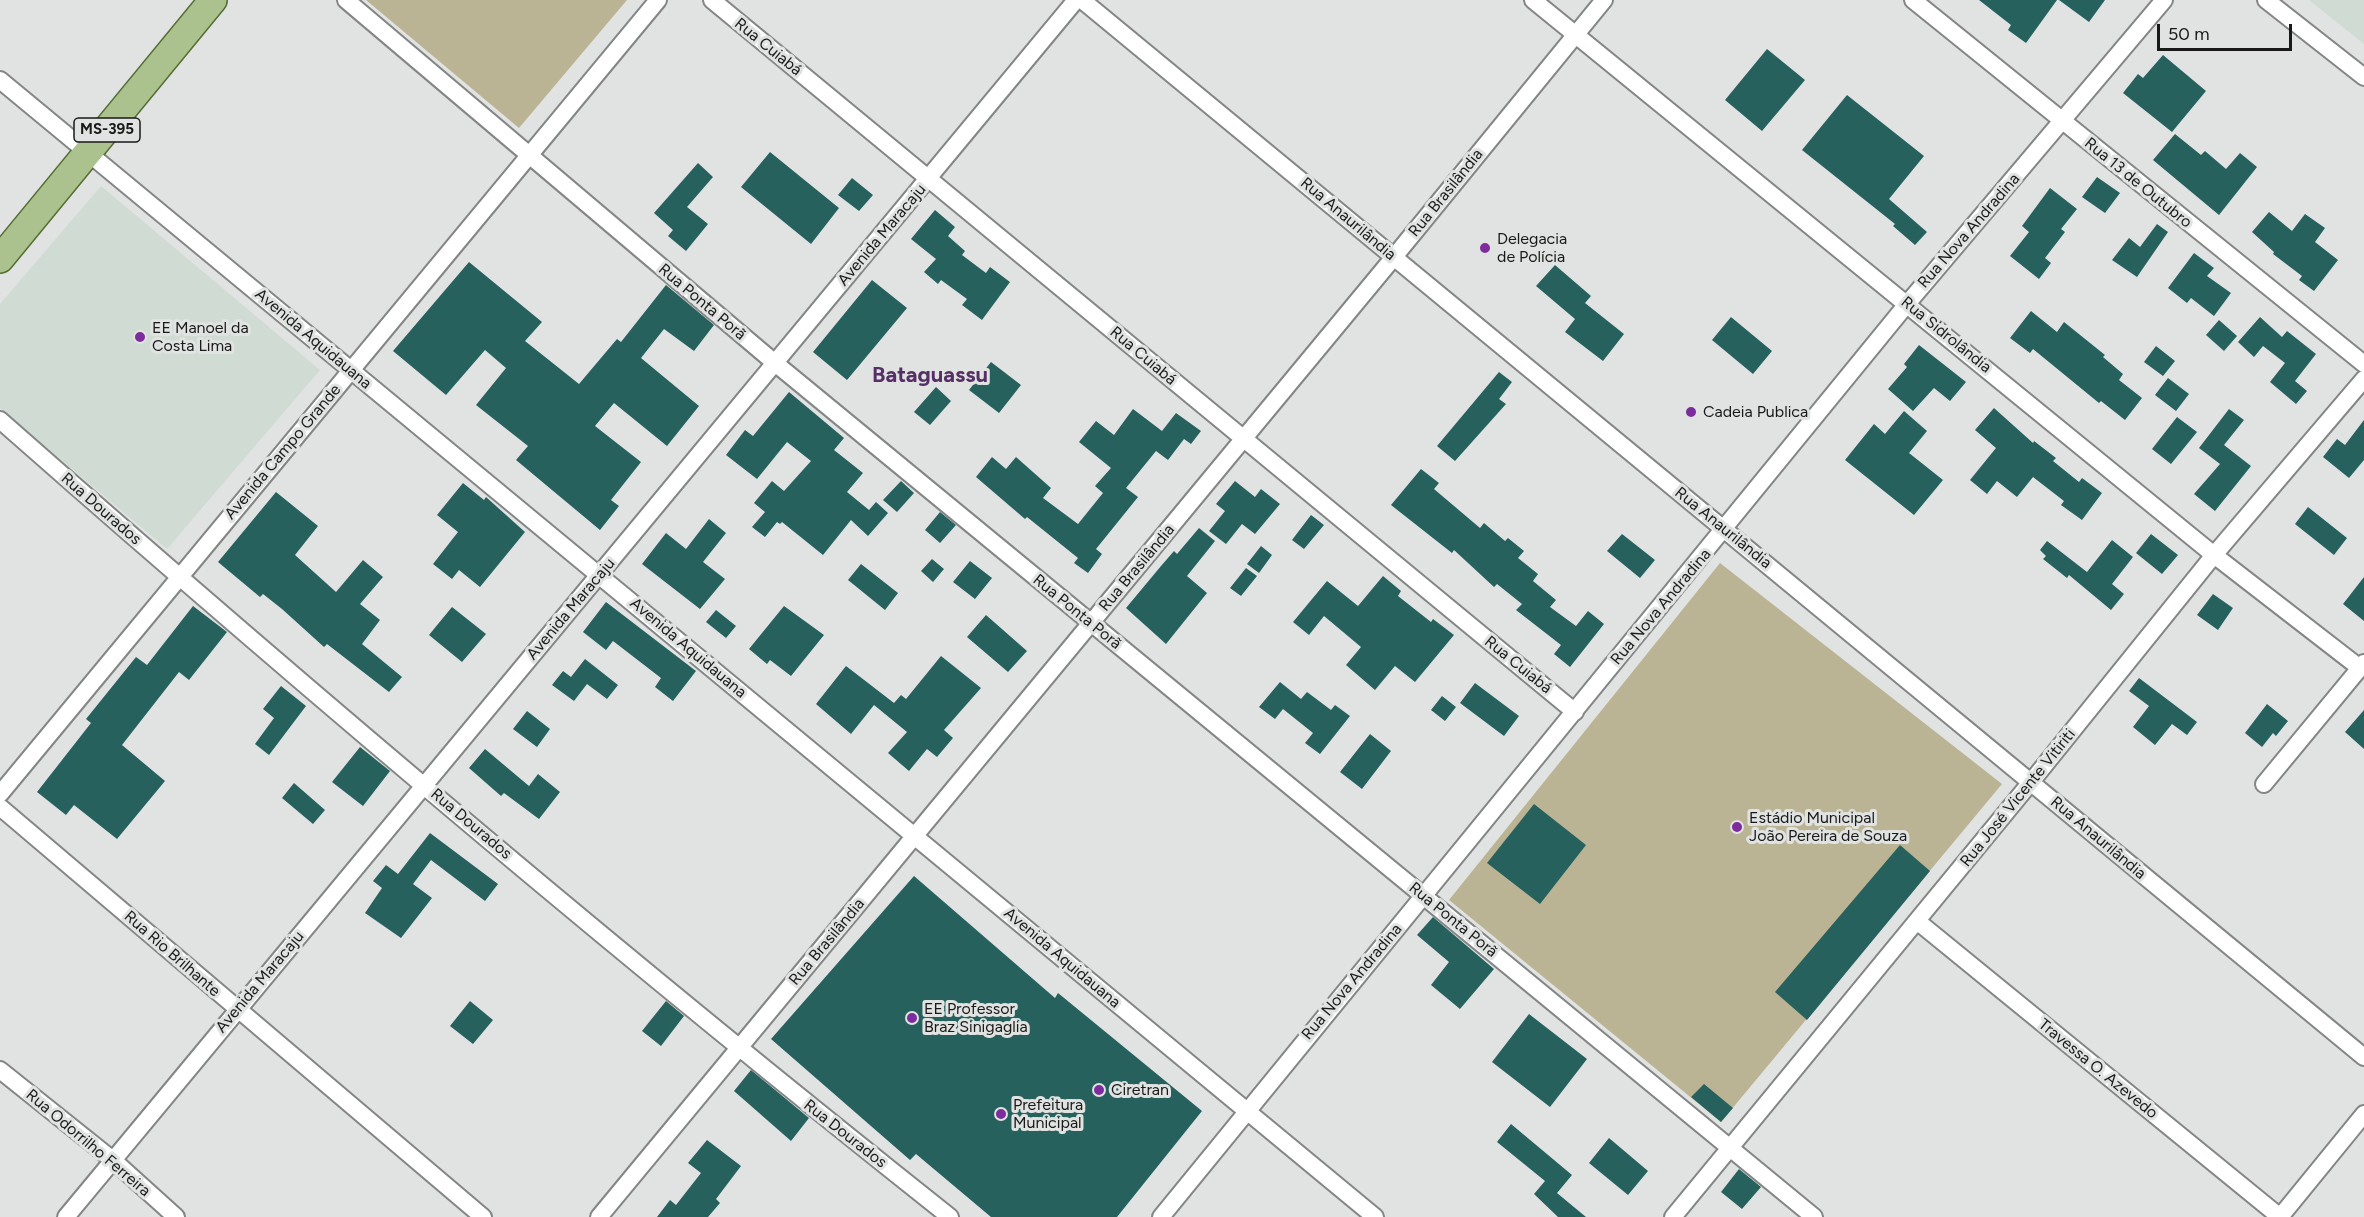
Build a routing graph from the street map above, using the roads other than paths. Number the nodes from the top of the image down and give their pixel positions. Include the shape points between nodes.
1 (213, 0) edge
2 (346, 0) edge
3 (658, 0) edge
4 (712, 0) edge
5 (1076, 0) edge
6 (1082, 0) edge
7 (1533, 0) edge
8 (1604, 0) edge
9 (1914, 0) edge
10 (2164, 0) edge
11 (2266, 0) edge
12 (1575, 34) junction
13 (2364, 77) edge
14 (0, 80) edge
15 (2062, 122) junction
16 (89, 152) junction
17 (529, 156) junction
18 (929, 179) junction
19 (1394, 257) junction
20 (0, 259) edge
21 (1907, 304) junction
22 (775, 363) junction
23 (2364, 364) edge
24 (352, 370) junction
25 (2364, 379) edge
26 (0, 420) edge
27 (1244, 439) junction
28 (1725, 530) junction
29 (2214, 555) junction
30 (599, 575) junction
31 (180, 576) junction
32 (1091, 623) junction
33 (2362, 666) edge
34 (1575, 712) junction
35 (2031, 782) junction
36 (2264, 784) dead end
37 (424, 785) junction
38 (0, 794) edge
39 (0, 807) edge
40 (915, 836) junction
41 (1423, 896) junction
42 (1917, 921) junction
43 (237, 1010) junction
44 (739, 1047) junction
45 (2364, 1057) edge
46 (0, 1070) edge
47 (1246, 1110) junction
48 (2364, 1114) edge
49 (1730, 1148) junction
50 (114, 1161) junction
51 (66, 1217) edge
52 (176, 1217) edge
53 (483, 1217) edge
54 (599, 1217) edge
55 (950, 1217) edge
56 (1161, 1217) edge
57 (1376, 1217) edge
58 (1673, 1217) edge
59 (1814, 1217) edge
60 (2280, 1217) edge

1 - 16 main road, MS-395
2 - 17 street, Rua Ponta Porã
3 - 17 street, Avenida Campo Grande
4 - 18 street, Rua Cuiabá
5 - 18 street, Avenida Maracaju
6 - 19 street, Rua Anaurilândia
7 - 12 street, Rua Sidrolândia
8 - 12 street, Rua Brasilândia
9 - 15 street, Rua 13 de Outubro
10 - 15 street, Rua Nova Andradina
11 - 13 street
12 - 19 street, Rua Brasilândia
12 - 21 street, Rua Sidrolândia
14 - 16 street, Avenida Aquidauana
15 - 21 street, Rua Nova Andradina
15 - 23 street, Rua 13 de Outubro
16 - 20 main road, MS-395
16 - 24 street, Avenida Aquidauana
17 - 22 street, Rua Ponta Porã
17 - 24 street, Avenida Campo Grande
18 - 22 street, Avenida Maracaju
18 - 27 street, Rua Cuiabá
19 - 27 street, Rua Brasilândia
19 - 28 street, Rua Anaurilândia
21 - 28 street, Rua Nova Andradina
21 - 29 street, Rua Sidrolândia
22 - 30 street, Avenida Maracaju
22 - 32 street, Rua Ponta Porã
24 - 30 street, Avenida Aquidauana
24 - 31 street, Avenida Campo Grande
25 - 29 street, Rua José Vicente Vitiriti
26 - 31 street, Rua Dourados
27 - 32 street, Rua Brasilândia
27 - 34 street, Rua Cuiabá
28 - 34 street, Rua Nova Andradina
28 - 35 street, Rua Anaurilândia
29 - 33 street, Rua Sidrolândia
29 - 35 street, Rua José Vicente Vitiriti
30 - 37 street, Avenida Maracaju
30 - 40 street, Avenida Aquidauana
31 - 37 street, Rua Dourados
31 - 38 street, Avenida Campo Grande
32 - 40 street, Rua Brasilândia
32 - 41 street, Rua Ponta Porã
33 - 36 street
34 - 41 street, Rua Nova Andradina
35 - 42 street, Rua José Vicente Vitiriti
35 - 45 street, Rua Anaurilândia
37 - 43 street, Avenida Maracaju
37 - 44 street, Rua Dourados
39 - 43 street, Rua Rio Brilhante
40 - 44 street, Rua Brasilândia
40 - 47 street, Avenida Aquidauana
41 - 47 street, Rua Nova Andradina
41 - 49 street, Rua Ponta Porã
42 - 49 street, Rua José Vicente Vitiriti
42 - 60 street, Travessa O. Azevedo
43 - 50 street, Avenida Maracaju
43 - 53 street, Rua Rio Brilhante
44 - 54 street, Rua Brasilândia
44 - 55 street, Rua Dourados
46 - 50 street, Rua Odorrilho Ferreira
47 - 56 street, Rua Nova Andradina
47 - 57 street, Avenida Aquidauana
48 - 60 street
49 - 58 street, Rua José Vicente Vitiriti
49 - 59 street, Rua Ponta Porã
50 - 51 street, Avenida Maracaju
50 - 52 street, Rua Odorrilho Ferreira

